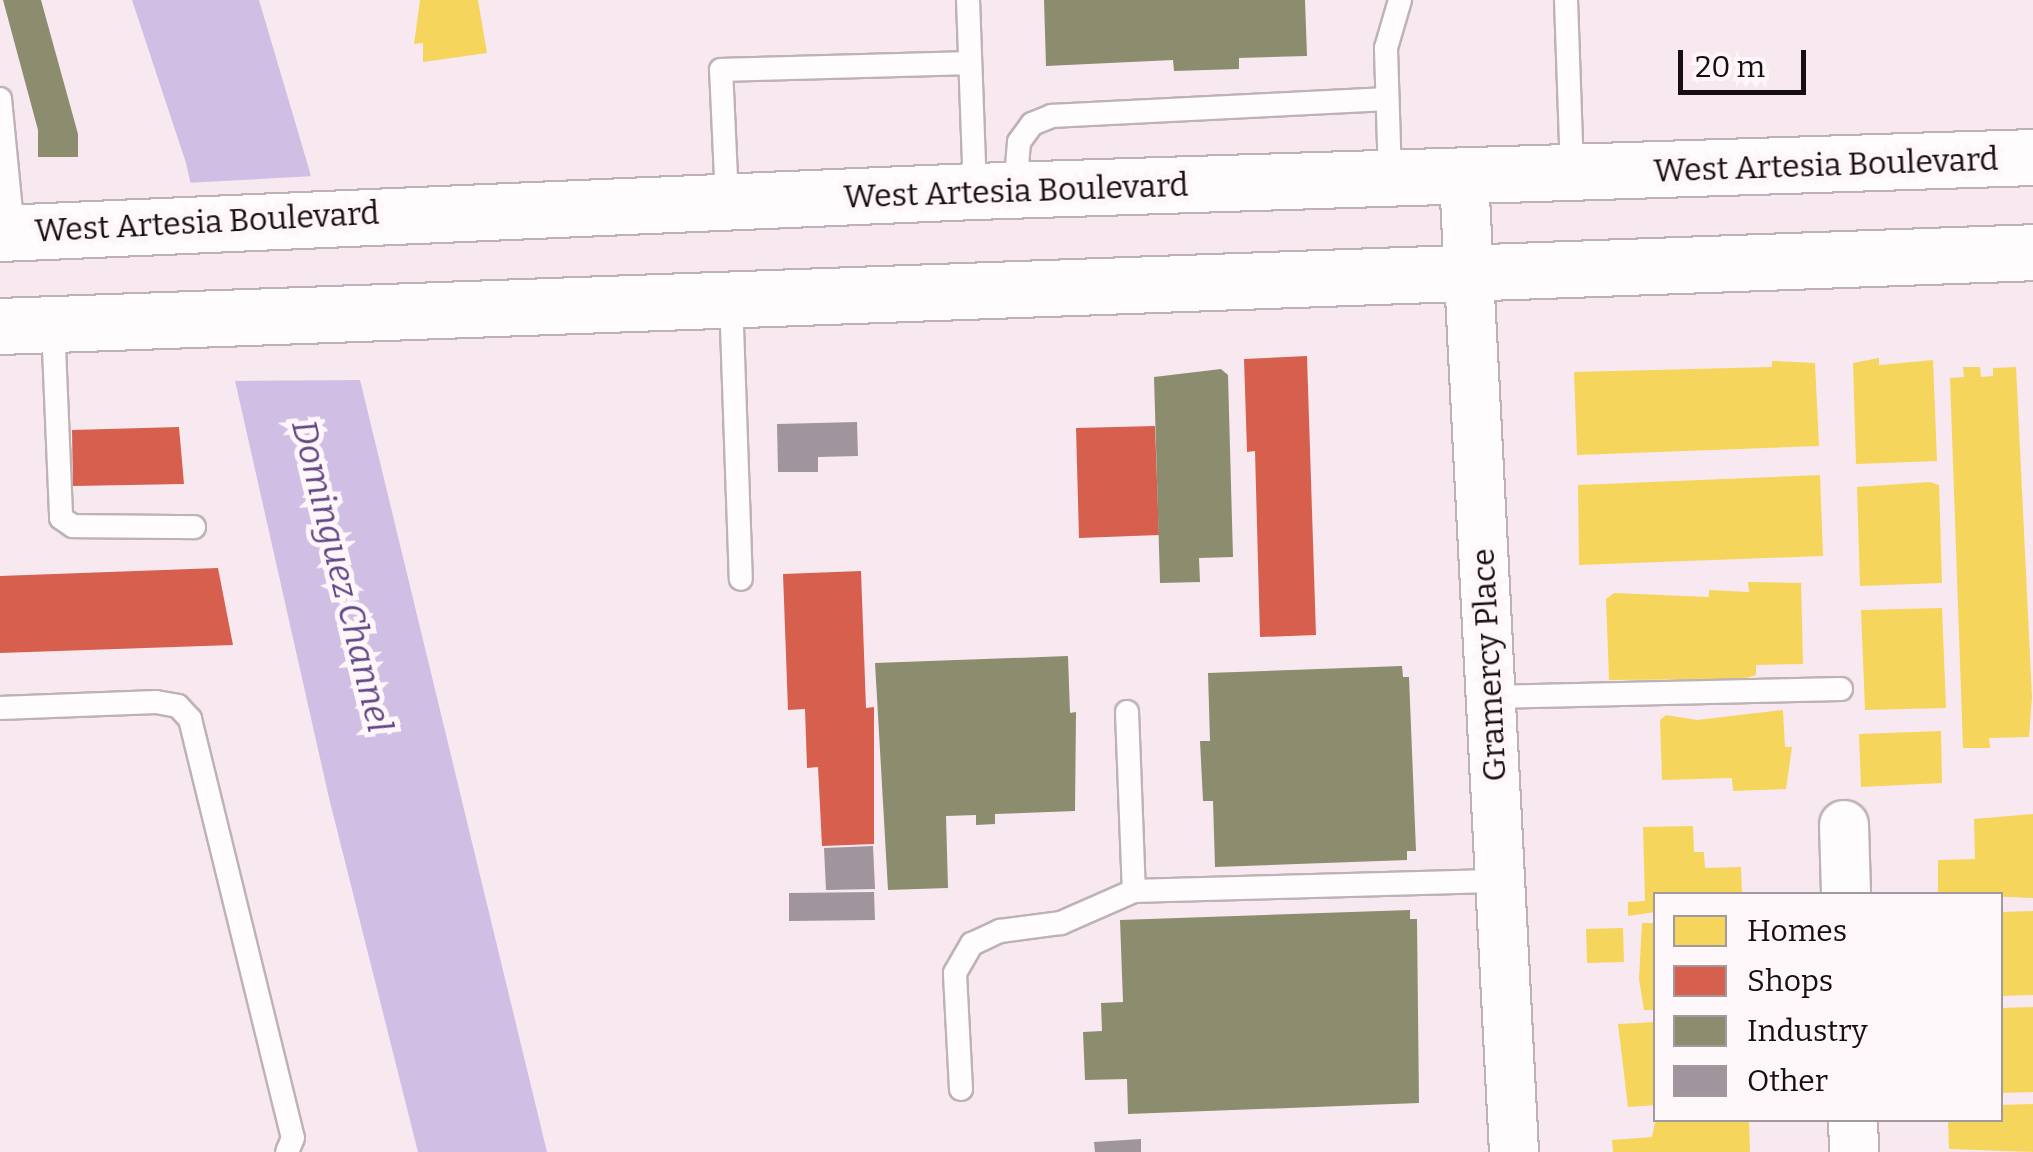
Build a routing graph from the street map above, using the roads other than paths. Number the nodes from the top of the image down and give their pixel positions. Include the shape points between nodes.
1 (968, 0) edge
2 (1400, 0) edge
3 (1566, 0) edge
4 (970, 63) junction
5 (0, 99) edge
6 (1387, 99) junction
7 (2033, 158) edge
8 (1572, 174) junction
9 (1464, 178) junction
10 (1390, 180) junction
11 (995, 190) junction
12 (727, 200) junction
13 (6, 232) edge
14 (2033, 252) edge
15 (1468, 271) junction
16 (730, 298) junction
17 (26, 325) edge
18 (194, 527) dead end
19 (741, 580) dead end
20 (1841, 689) dead end
21 (1490, 696) junction
22 (0, 708) edge
23 (1127, 712) dead end
24 (1844, 824) dead end
25 (1500, 881) junction
26 (1134, 891) junction
27 (1846, 892) edge
28 (961, 1089) dead end
29 (1853, 1122) edge
30 (288, 1152) edge
31 (1514, 1152) edge
32 (1854, 1152) edge

1 - 4 lane
2 - 6 lane via 1386,48
3 - 8 lane
4 - 11 lane
4 - 12 lane via 722,70
5 - 13 lane
6 - 10 lane
6 - 11 lane via 1052,116 1032,124
7 - 8 main road, West Artesia Boulevard
8 - 9 main road, West Artesia Boulevard
9 - 10 main road, West Artesia Boulevard
9 - 15 street, Gramercy Place
10 - 11 main road, West Artesia Boulevard
11 - 12 main road, West Artesia Boulevard
12 - 13 main road, West Artesia Boulevard
14 - 15 main road
15 - 16 main road
15 - 21 street, Gramercy Place
16 - 17 main road
16 - 19 lane
17 - 18 lane via 61,518 73,526
20 - 21 lane
21 - 25 street, Gramercy Place
22 - 30 lane via 156,702 178,706 190,719 293,1138
23 - 26 lane
24 - 27 street
25 - 26 lane
25 - 31 street, Gramercy Place
26 - 28 lane via 1061,923 1000,931 972,944 956,974
29 - 32 street

